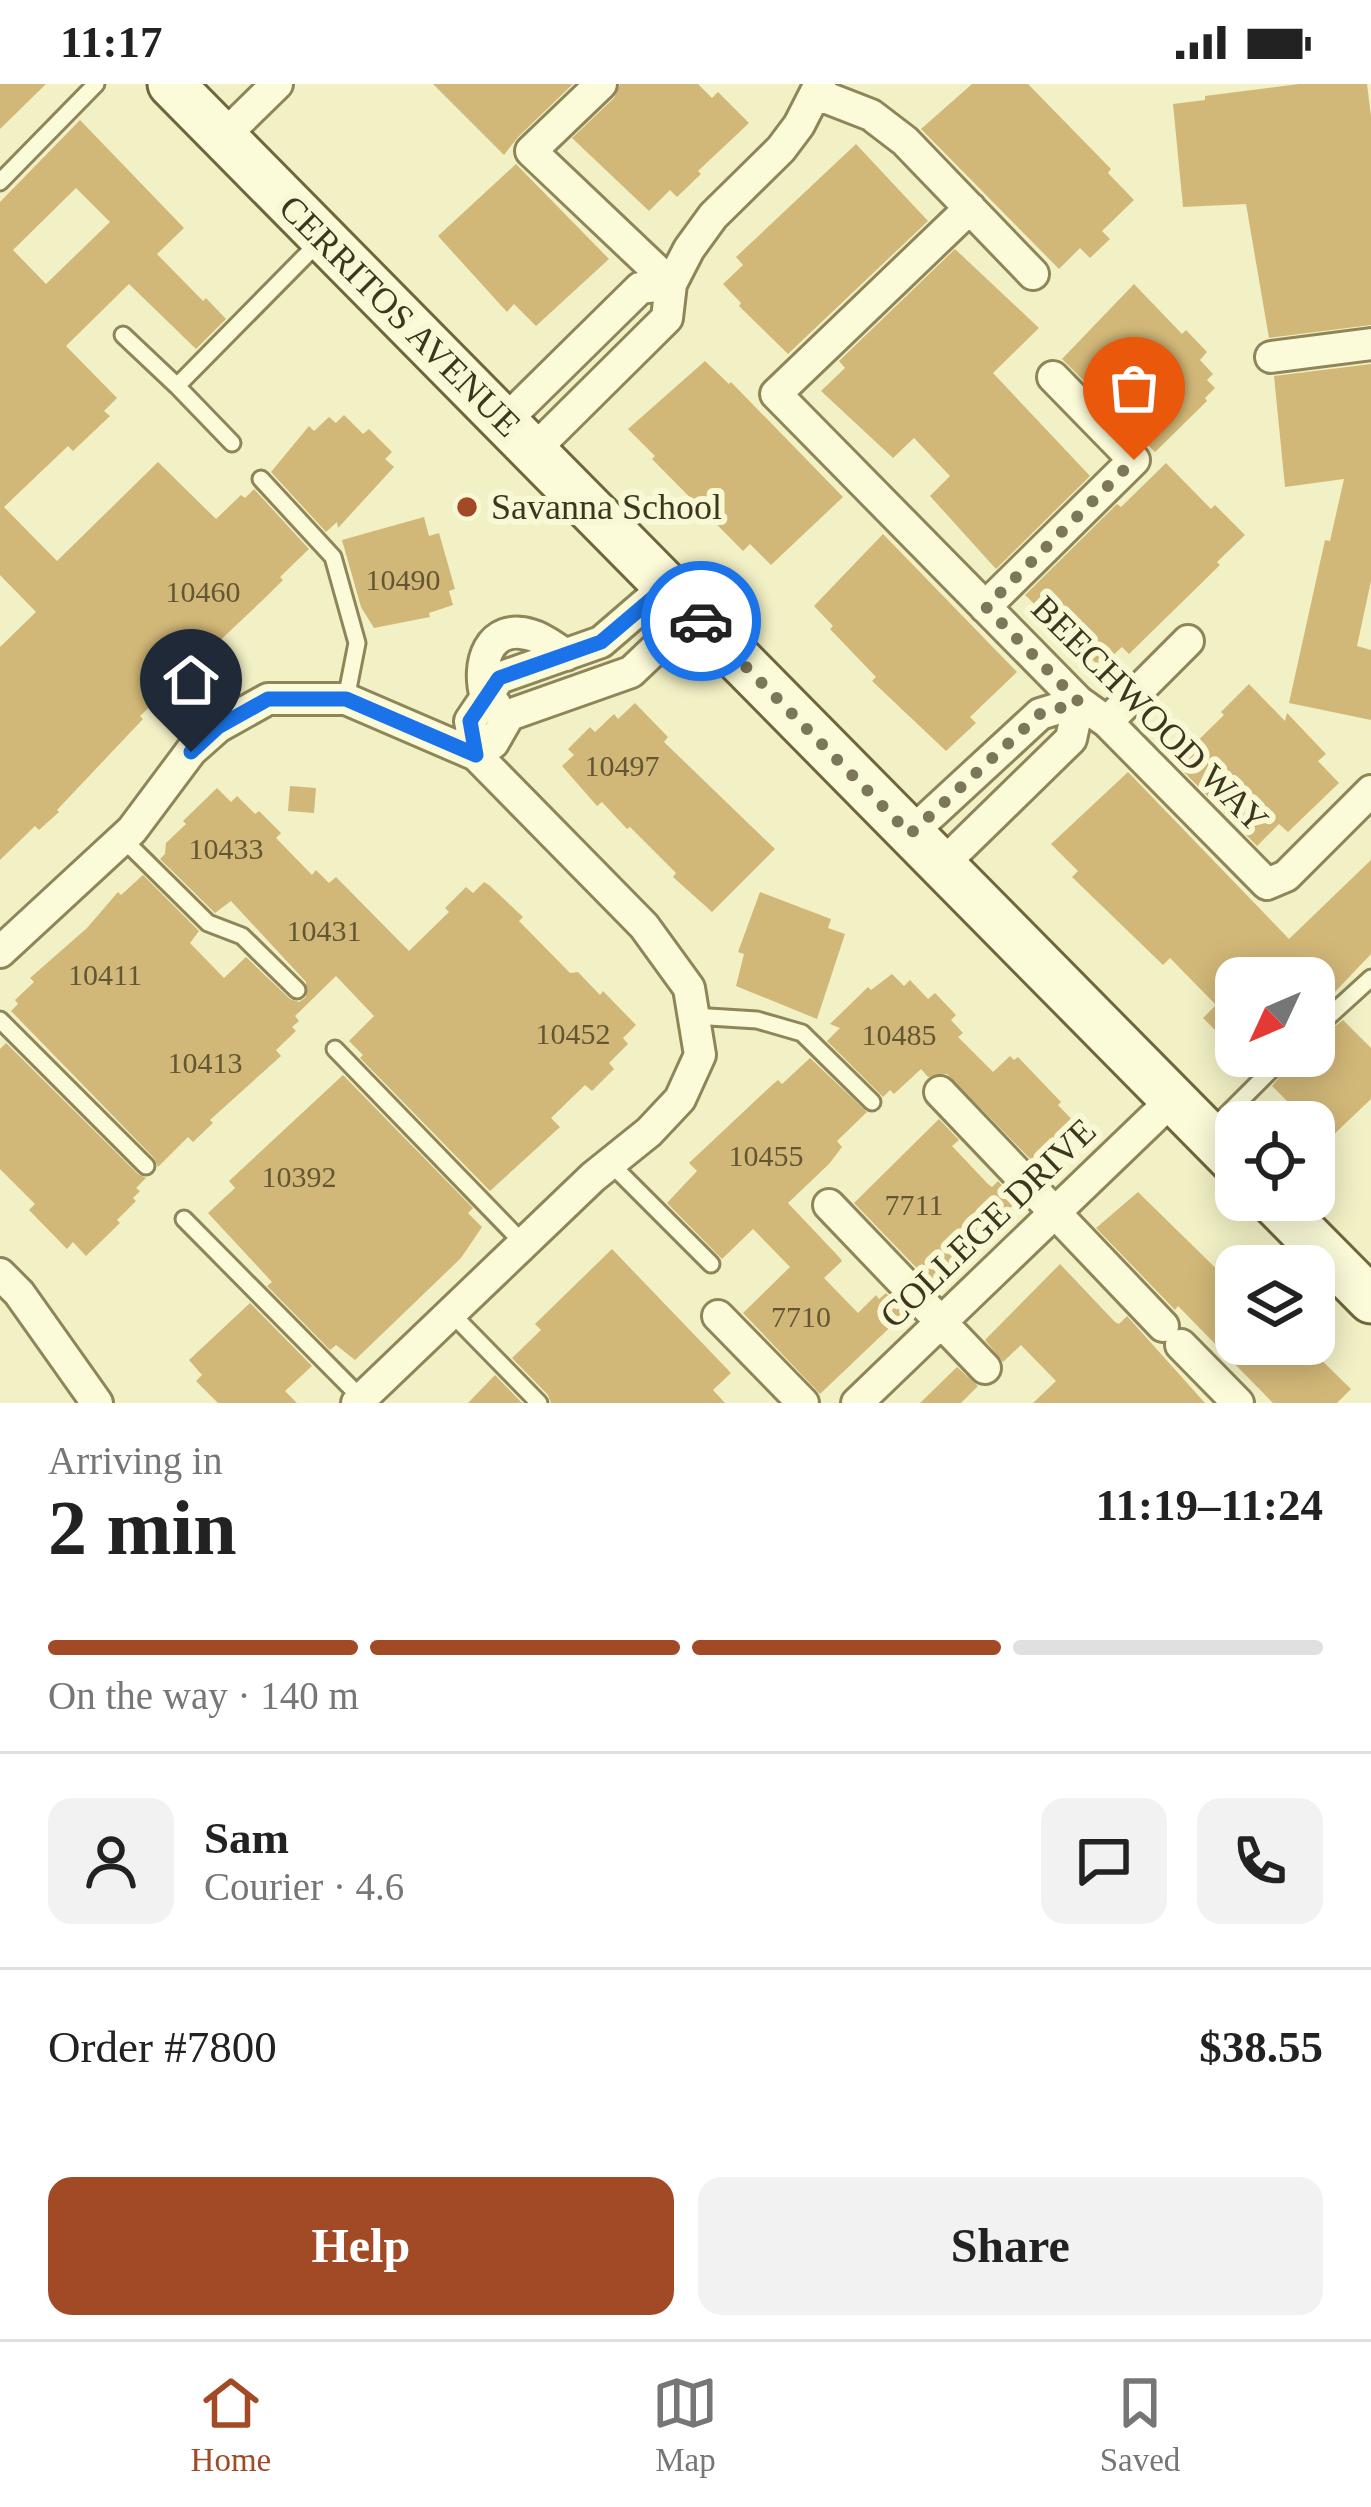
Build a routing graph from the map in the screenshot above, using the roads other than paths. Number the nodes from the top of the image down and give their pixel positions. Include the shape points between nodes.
1 (96, 84) edge
2 (171, 84) edge
3 (278, 84) edge
4 (601, 84) edge
5 (819, 89) edge
6 (223, 136) junction
7 (0, 182) edge
8 (970, 208) junction
9 (323, 238) junction
10 (1034, 274) dead end
11 (671, 284) junction
12 (123, 335) dead end
13 (1371, 344) edge
14 (1271, 357) dead end
15 (1053, 377) dead end
16 (177, 386) junction
17 (519, 436) junction
18 (232, 442) dead end
19 (261, 479) dead end
20 (680, 600) junction
21 (986, 607) junction
22 (1188, 641) dead end
23 (346, 699) junction
24 (1079, 702) junction
25 (498, 706) junction
26 (1107, 722) junction
27 (476, 755) junction
28 (1371, 791) edge
29 (123, 839) junction
30 (926, 850) junction
31 (0, 952) edge
32 (1371, 978) edge
33 (297, 990) dead end
34 (1335, 1011) edge
35 (693, 1016) junction
36 (0, 1020) edge
37 (335, 1049) dead end
38 (940, 1092) dead end
39 (1173, 1100) junction
40 (872, 1102) dead end
41 (1215, 1141) edge
42 (610, 1162) junction
43 (146, 1166) dead end
44 (829, 1205) dead end
45 (1055, 1213) junction
46 (184, 1219) dead end
47 (1294, 1221) edge
48 (524, 1244) junction
49 (711, 1264) dead end
50 (10, 1283) edge
51 (1367, 1289) edge
52 (451, 1313) junction
53 (718, 1316) dead end
54 (941, 1322) junction
55 (985, 1368) dead end
56 (360, 1401) edge
57 (97, 1403) edge
58 (539, 1403) edge
59 (803, 1403) edge
60 (857, 1403) edge
61 (1238, 1403) edge

1 - 7 lane
2 - 6 main road, CERRITOS AVENUE
3 - 6 street
4 - 11 street via 531,151
5 - 8 street via 905,142
5 - 11 street via 781,149 713,216
6 - 9 main road, CERRITOS AVENUE
8 - 10 street
8 - 21 street, BEECHWOOD WAY via 776,394
9 - 16 lane
9 - 17 main road, CERRITOS AVENUE
11 - 17 street via 667,318
12 - 16 lane
13 - 14 street
15 - 21 street via 1134,460
16 - 18 lane
17 - 20 main road, CERRITOS AVENUE
19 - 23 lane via 333,557 357,643
20 - 25 street via 631,672
20 - 25 street via 601,642 499,678
20 - 30 main road, CERRITOS AVENUE
21 - 24 street, BEECHWOOD WAY
22 - 26 street
23 - 27 street
23 - 29 street via 268,699 218,727
24 - 26 street, BEECHWOOD WAY
24 - 30 street via 1040,714
24 - 30 street via 1071,739
25 - 27 street via 493,743
26 - 28 street, BEECHWOOD WAY via 1267,884 1286,876
27 - 35 street via 644,926 688,988
29 - 31 street
29 - 33 lane via 208,923 242,936
30 - 39 main road, CERRITOS AVENUE
32 - 34 lane
35 - 40 lane via 802,1033
35 - 42 street via 700,1054 680,1099
36 - 43 lane
37 - 48 lane
38 - 45 street
39 - 41 main road, CERRITOS AVENUE
39 - 45 street, COLLEGE DRIVE
42 - 48 street
42 - 49 lane
44 - 54 street
45 - 54 street, COLLEGE DRIVE
45 - 61 street
46 - 56 lane
47 - 51 main road
48 - 52 street
50 - 57 street
52 - 56 street
52 - 58 lane
53 - 59 street
54 - 55 street
54 - 60 street, COLLEGE DRIVE

